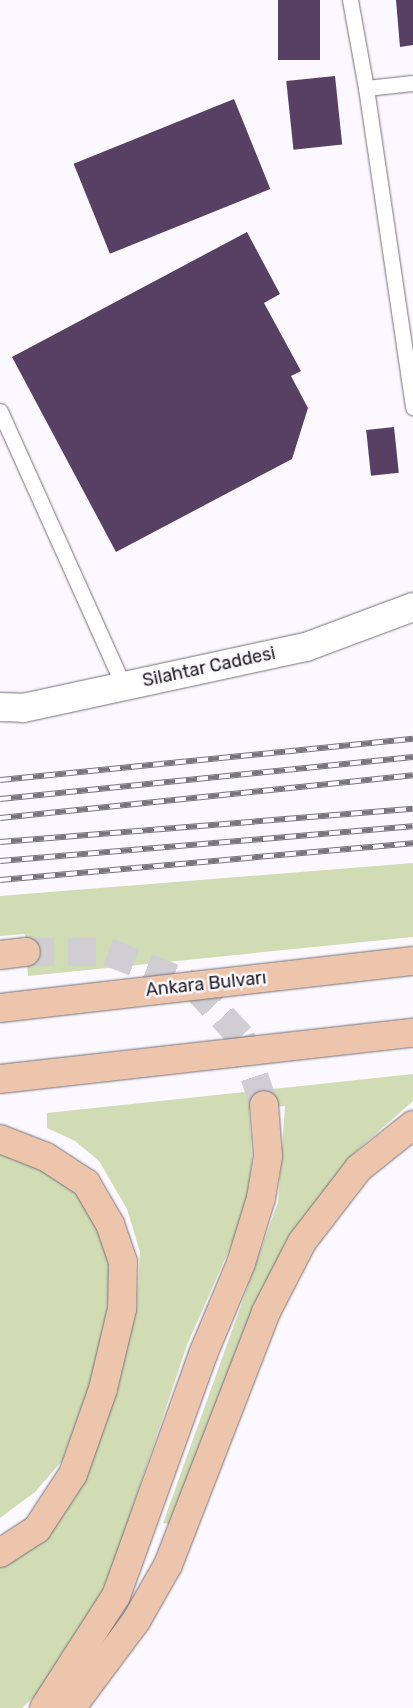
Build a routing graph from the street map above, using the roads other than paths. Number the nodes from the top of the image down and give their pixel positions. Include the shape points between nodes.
1 (350, 0) edge
2 (413, 82) edge
3 (366, 88) junction
4 (413, 408) edge
5 (0, 411) edge
6 (413, 607) edge
7 (123, 685) junction
8 (8, 709) edge
9 (413, 961) edge
10 (0, 1008) edge
11 (413, 1033) edge
12 (0, 1079) edge
13 (264, 1105) tunnel mouth
14 (413, 1124) edge
15 (0, 1139) edge
16 (0, 1553) edge
17 (44, 1708) edge
18 (71, 1708) edge

1 - 3 lane
2 - 3 lane
3 - 4 lane
5 - 7 lane
6 - 7 main road, Silahtar Caddesi via 306,647
7 - 8 main road, Silahtar Caddesi
9 - 10 main road, Ankara Bulvarı
11 - 12 main road
13 - 17 main road via 268,1156 261,1198 241,1263 203,1354 116,1596
14 - 18 main road via 359,1168 302,1242 266,1312 168,1565 136,1621
15 - 16 main road via 46,1157 86,1183 110,1224 123,1262 122,1309 103,1389 73,1474 37,1530

